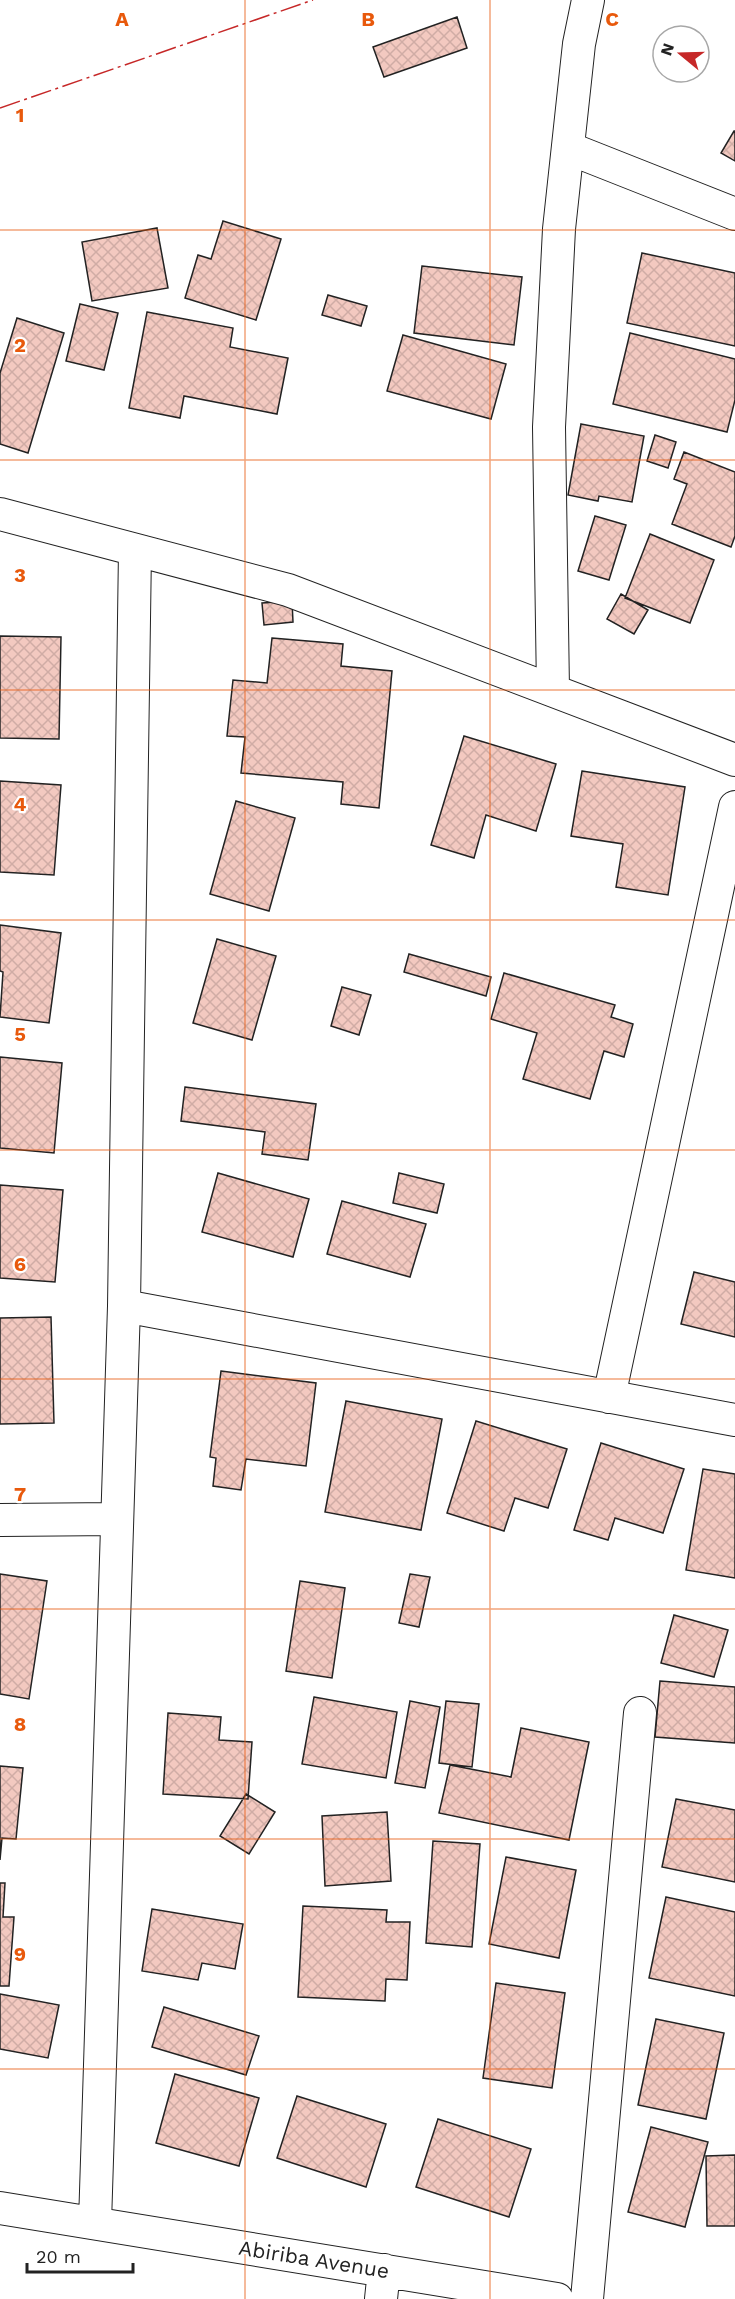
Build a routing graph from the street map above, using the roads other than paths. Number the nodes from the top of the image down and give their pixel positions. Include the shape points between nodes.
1 (588, 0) edge
2 (568, 148) junction
3 (735, 214) edge
4 (0, 514) edge
5 (135, 550) junction
6 (553, 690) junction
7 (735, 760) edge
8 (735, 807) edge
9 (124, 1306) junction
10 (609, 1397) junction
11 (735, 1420) edge
12 (117, 1519) junction
13 (0, 1520) edge
14 (640, 1713) dead end
15 (0, 2208) edge
16 (95, 2223) junction
17 (383, 2285) edge
18 (558, 2299) edge
19 (586, 2299) edge

1 - 2 street via 579,44
2 - 3 street
2 - 6 street via 559,229 549,427
4 - 5 street
5 - 6 street via 288,590
5 - 9 street
6 - 7 street
8 - 10 street
9 - 10 street
9 - 12 street
10 - 11 street
12 - 13 street
12 - 16 street
14 - 19 street
15 - 16 street, Abiriba Avenue
16 - 17 street, Abiriba Avenue
17 - 18 street, Abiriba Avenue

